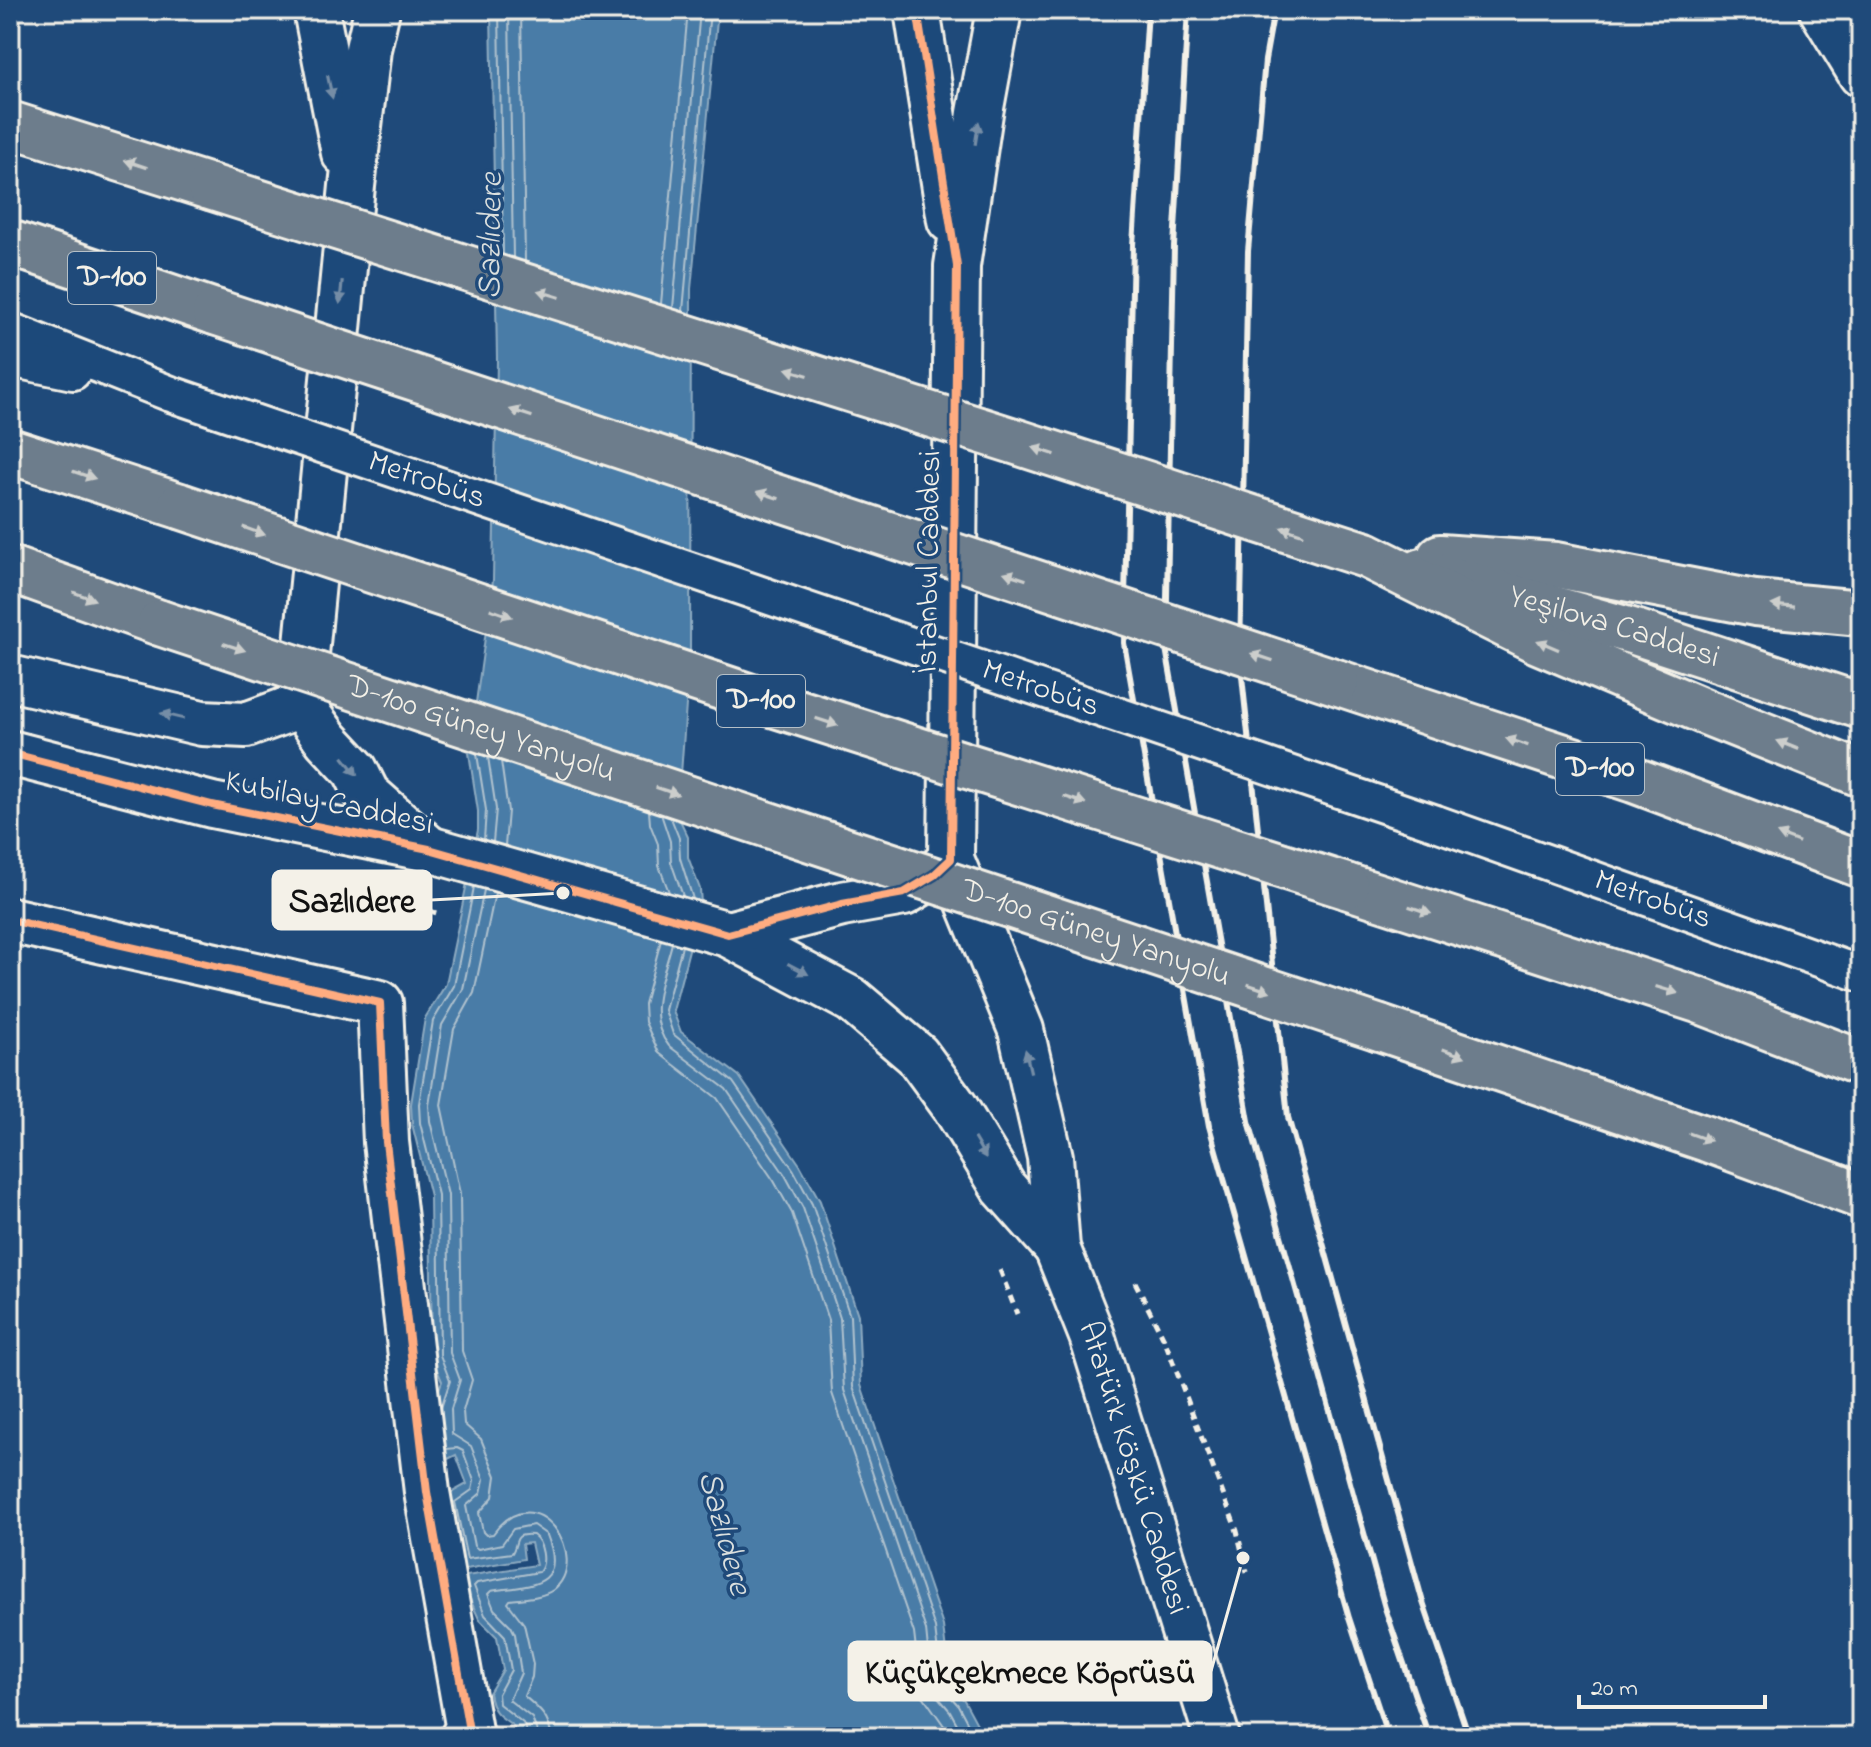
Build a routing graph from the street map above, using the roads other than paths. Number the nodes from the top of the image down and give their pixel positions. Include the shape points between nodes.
1 (316, 10) edge
2 (377, 10) edge
3 (917, 10) edge
4 (999, 10) edge
5 (1822, 10) edge
6 (1861, 74) edge
7 (10, 124) edge
8 (352, 186) junction
9 (10, 243) edge
10 (957, 266) junction
11 (10, 330) edge
12 (10, 359) edge
13 (171, 394) junction
14 (10, 451) edge
15 (1366, 555) junction
16 (10, 569) edge
17 (1861, 613) edge
18 (10, 678) edge
19 (301, 705) junction
20 (1861, 706) edge
21 (10, 753) edge
22 (1861, 774) edge
23 (429, 849) junction
24 (951, 859) junction
25 (1861, 865) edge
26 (10, 920) edge
27 (728, 934) junction
28 (1861, 974) edge
29 (1861, 1063) edge
30 (1861, 1196) edge
31 (1057, 1248) junction
32 (466, 1736) edge
33 (1217, 1737) edge

1 -> 8 main road
2 - 8 main road
3 - 10 main road
10 -> 4 main road, İstanbul Caddesi
5 - 6 main road
15 -> 7 main road, bridge
8 -> 19 main road
25 -> 9 main road, D-100, bridge via 1634,780
10 - 24 main road, İstanbul Caddesi
11 - 13 lane, Metrobüs
12 - 13 lane, Metrobüs
13 - 28 lane, Metrobüs, bridge via 1436,823
14 -> 29 main road, D-100, bridge via 757,699 1698,1000
17 -> 15 main road via 1755,603 1556,565
15 - 20 main road, Yeşilova Caddesi via 1635,632
22 -> 15 main road via 1538,641
16 -> 30 main road, D-100 Güney Yanyolu, bridge via 1380,1028
19 -> 18 main road, Kubilay Caddesi via 246,725 202,723
19 -> 23 main road via 355,770 367,794
21 - 23 main road, Kubilay Caddesi via 212,805
23 - 27 main road, Kubilay Caddesi
24 - 27 main road via 904,893
31 -> 24 main road via 1050,1157 1021,1030
26 - 32 main road via 380,1003 386,1142 427,1492
27 -> 31 main road, Kubilay Caddesi via 852,1000 917,1055 1004,1188
31 - 33 main road, Atatürk Köşkü Caddesi via 1092,1336

